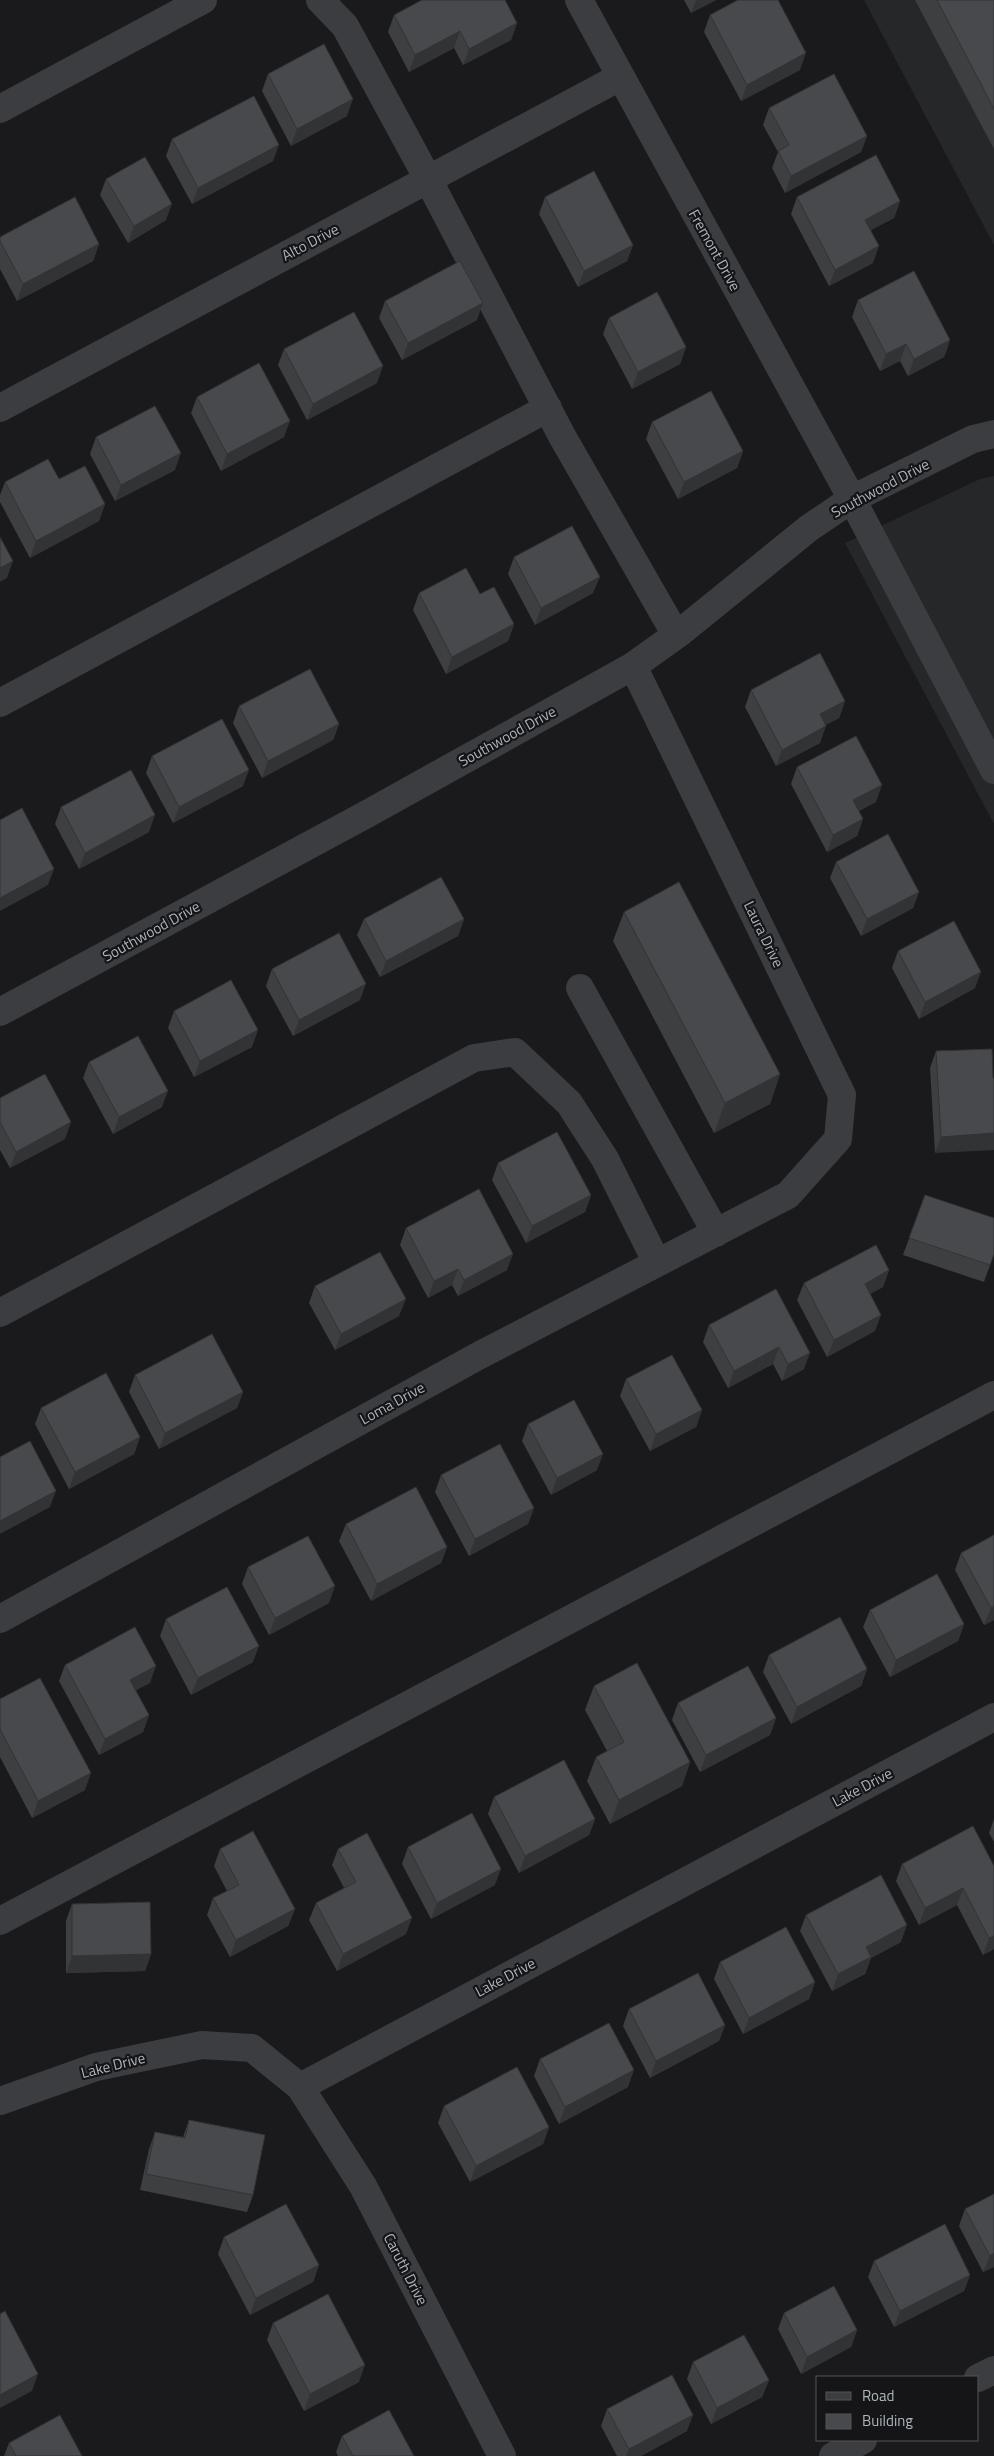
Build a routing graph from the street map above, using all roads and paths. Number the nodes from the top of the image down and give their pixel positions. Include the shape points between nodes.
1 (203, 0) edge
2 (320, 0) edge
3 (579, 0) edge
4 (620, 76) junction
5 (0, 109) edge
6 (428, 179) junction
7 (0, 408) edge
8 (548, 408) junction
9 (994, 434) edge
10 (852, 499) junction
11 (676, 635) junction
12 (633, 666) junction
13 (0, 704) edge
14 (994, 770) edge
15 (580, 988) dead end
16 (0, 1012) edge
17 (788, 1195) joint
18 (716, 1233) junction
19 (657, 1263) junction
20 (0, 1313) edge
21 (994, 1395) edge
22 (0, 1620) edge
23 (994, 1716) edge
24 (0, 1921) edge
25 (300, 2086) junction
26 (0, 2101) edge
27 (994, 2370) edge
28 (979, 2378) edge
29 (861, 2441) edge
30 (502, 2456) edge
31 (833, 2456) edge

1 - 5 street
2 - 6 street via 344,26
3 - 4 street, Fremont Drive
4 - 6 street, Alto Drive
4 - 10 street, Fremont Drive
6 - 7 street, Alto Drive
6 - 8 street
8 - 11 street
8 - 13 street
9 - 10 street, Southwood Drive via 973,439
10 - 11 street, Southwood Drive via 809,528
10 - 14 street, Fremont Drive
11 - 12 street, Southwood Drive
12 - 16 street, Southwood Drive
12 - 17 street, Laura Drive via 842,1095 838,1139
15 - 18 street
17 - 18 street, Loma Drive
18 - 19 street, Loma Drive
19 - 20 street via 605,1158 569,1103 515,1052 474,1058
19 - 22 street, Loma Drive via 480,1355
21 - 24 street
23 - 25 street, Lake Drive
25 - 26 street, Lake Drive via 252,2048 202,2045 96,2067
25 - 30 street, Caruth Drive via 363,2186
27 - 28 street
29 - 31 street

